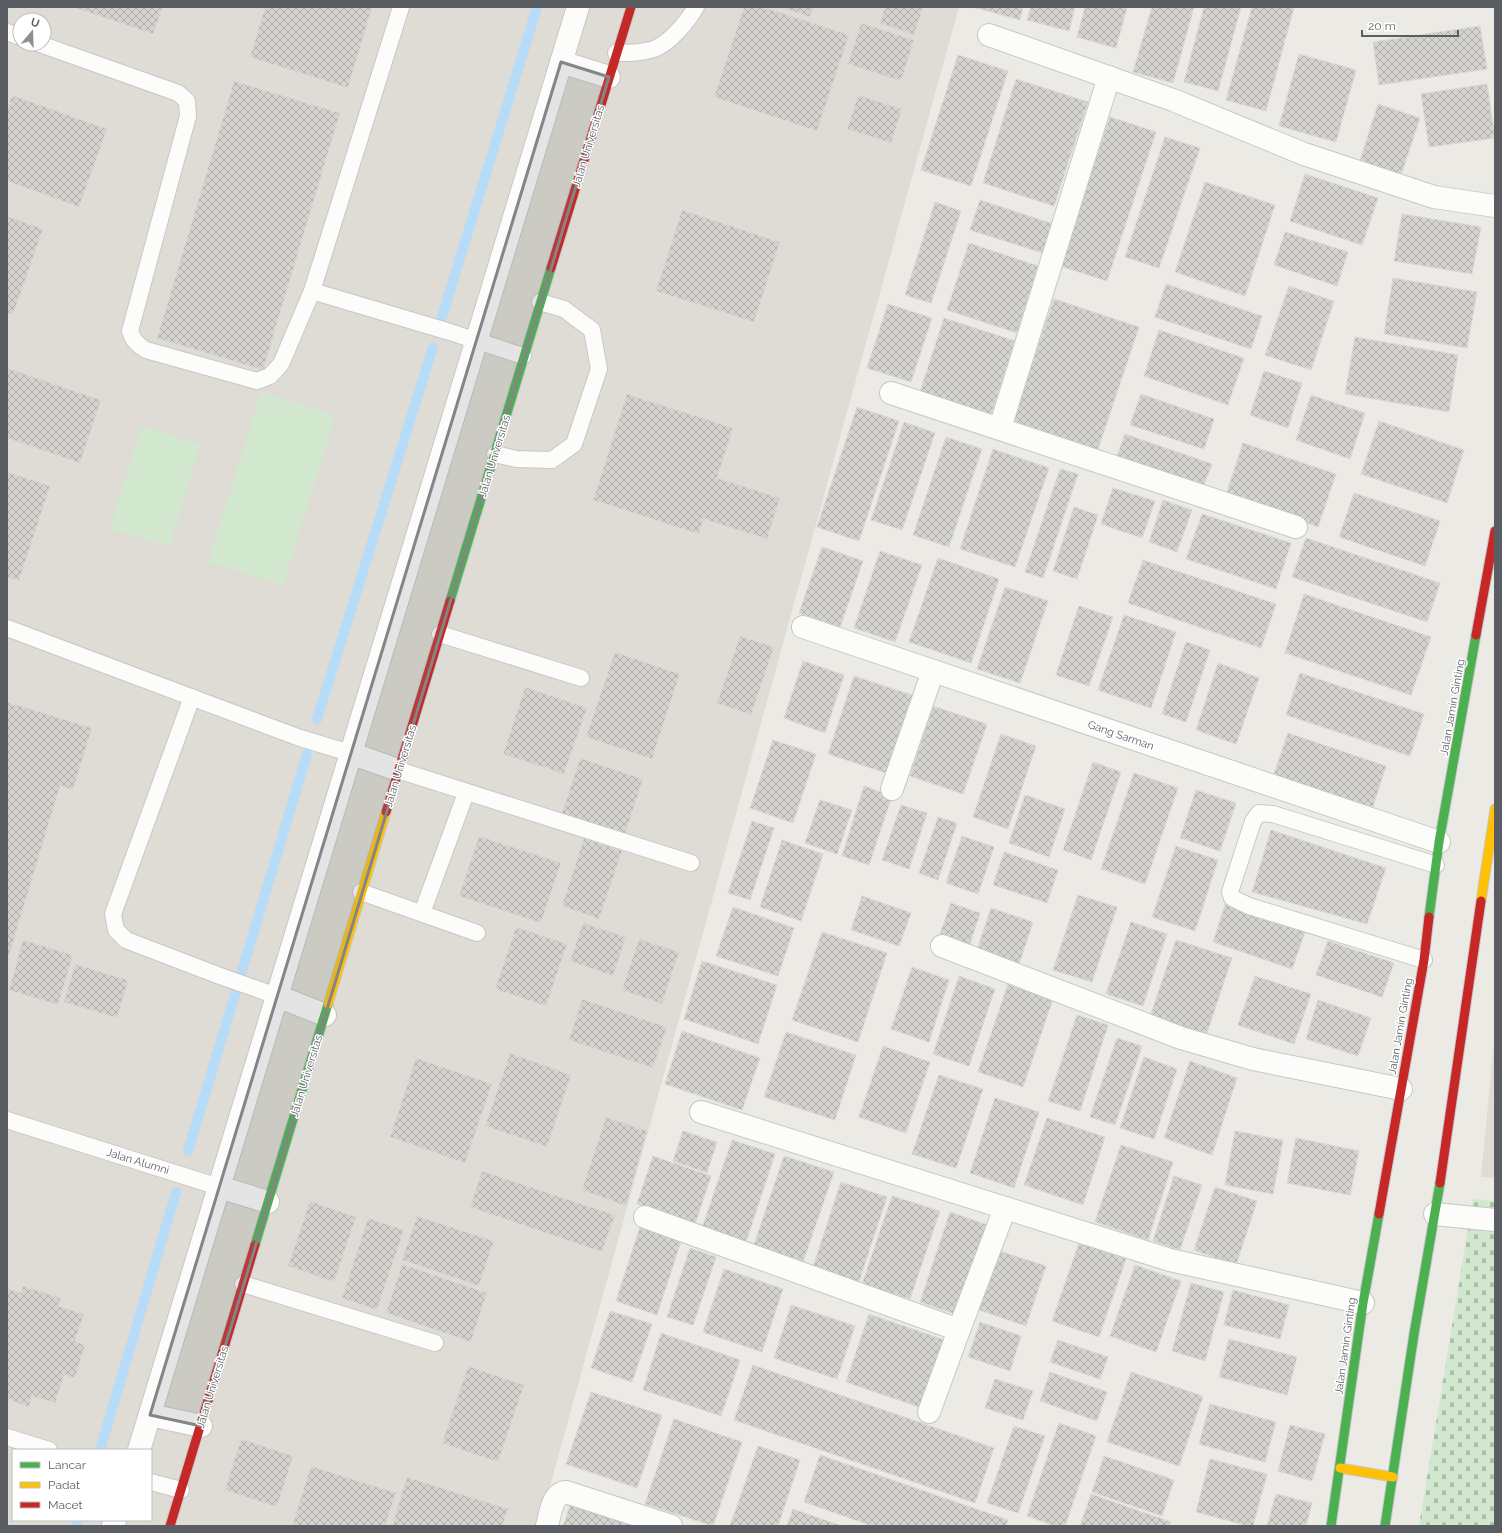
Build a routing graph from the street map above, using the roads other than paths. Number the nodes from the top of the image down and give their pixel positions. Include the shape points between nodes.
1 (401, 7) edge
2 (578, 7) edge
3 (631, 7) edge
4 (696, 7) edge
5 (989, 35) dead end
6 (52, 48) edge
7 (616, 53) junction
8 (562, 62) junction
9 (609, 77) junction
10 (1109, 77) junction
11 (1495, 206) edge
12 (312, 291) junction
13 (540, 302) junction
14 (477, 340) junction
15 (523, 356) junction
16 (890, 393) dead end
17 (1000, 428) junction
18 (495, 454) junction
19 (1296, 527) dead end
20 (1495, 531) edge
21 (803, 627) dead end
22 (7, 628) edge
23 (440, 634) junction
24 (933, 671) junction
25 (580, 678) dead end
26 (192, 697) junction
27 (350, 753) junction
28 (398, 770) junction
29 (892, 788) dead end
30 (466, 793) junction
31 (1495, 809) edge
32 (1438, 842) junction
33 (691, 863) dead end
34 (1436, 865) junction
35 (361, 892) junction
36 (422, 913) junction
37 (477, 933) dead end
38 (942, 946) dead end
39 (1424, 960) junction
40 (277, 996) junction
41 (325, 1015) junction
42 (1401, 1089) junction
43 (700, 1112) dead end
44 (7, 1120) edge
45 (219, 1187) junction
46 (268, 1202) junction
47 (1005, 1208) junction
48 (1435, 1214) junction
49 (645, 1217) dead end
50 (1495, 1220) edge
51 (243, 1284) junction
52 (1363, 1303) junction
53 (959, 1330) junction
54 (435, 1344) dead end
55 (929, 1412) dead end
56 (150, 1415) junction
57 (201, 1426) junction
58 (7, 1437) edge
59 (45, 1449) edge
60 (139, 1449) edge
61 (1340, 1468) junction
62 (1393, 1477) junction
63 (152, 1482) edge
64 (181, 1490) junction
65 (170, 1526) edge
66 (547, 1526) edge
67 (671, 1526) edge
68 (1331, 1526) edge
69 (1385, 1526) edge

1 - 12 lane
2 - 8 street
3 - 7 main road, Jalan Universitas
4 - 7 lane via 679,30 655,49
5 - 10 street
6 - 12 lane via 178,93 187,101 188,116 130,331 138,345 146,350 257,381 270,376 281,364
7 - 9 main road, Jalan Universitas
8 - 9 street
8 - 14 street
9 - 13 main road, Jalan Universitas
10 - 11 street via 1173,100 1304,154 1434,197
10 - 17 street
12 - 14 lane
13 - 15 main road, Jalan Universitas
13 - 18 lane via 564,309 592,330 599,369 574,444 552,460 516,459
14 - 15 lane
14 - 27 street
15 - 18 main road, Jalan Universitas
16 - 17 street
17 - 19 street
18 - 23 main road, Jalan Universitas
20 - 32 main road, Jalan Jamin Ginting
21 - 24 street, Gang Sarman
22 - 26 lane
23 - 25 lane
23 - 28 main road, Jalan Universitas
24 - 29 street
24 - 32 street, Gang Sarman
26 - 27 lane via 300,738
26 - 40 lane via 113,914 116,930 126,940
27 - 28 street
27 - 40 street
28 - 30 lane
28 - 35 main road, Jalan Universitas
30 - 33 lane
30 - 36 lane
31 - 48 main road
32 - 34 main road, Jalan Jamin Ginting
34 - 39 main road, Jalan Jamin Ginting
34 - 39 lane via 1272,814 1259,813 1253,821 1230,892 1232,898 1249,906
35 - 36 lane
35 - 41 main road, Jalan Universitas
36 - 37 lane
38 - 42 street via 1181,1038 1253,1059
39 - 42 main road, Jalan Jamin Ginting
40 - 41 street
40 - 45 street
41 - 46 main road, Jalan Universitas
42 - 52 main road, Jalan Jamin Ginting
43 - 47 street
44 - 45 lane, Jalan Alumni
45 - 46 street, Jalan Alumni
45 - 56 street
46 - 51 main road, Jalan Universitas
47 - 52 street via 1170,1260
47 - 53 street
48 - 50 street
48 - 62 main road
49 - 53 street
51 - 54 lane
51 - 57 main road, Jalan Universitas
52 - 61 main road, Jalan Jamin Ginting
53 - 55 street
56 - 57 street
56 - 60 street
57 - 64 main road, Jalan Universitas
58 - 59 lane
61 - 62 main road
61 - 68 main road, Jalan Jamin Ginting
62 - 69 main road
63 - 64 lane
64 - 65 main road, Jalan Universitas
66 - 67 street via 556,1497 566,1492

